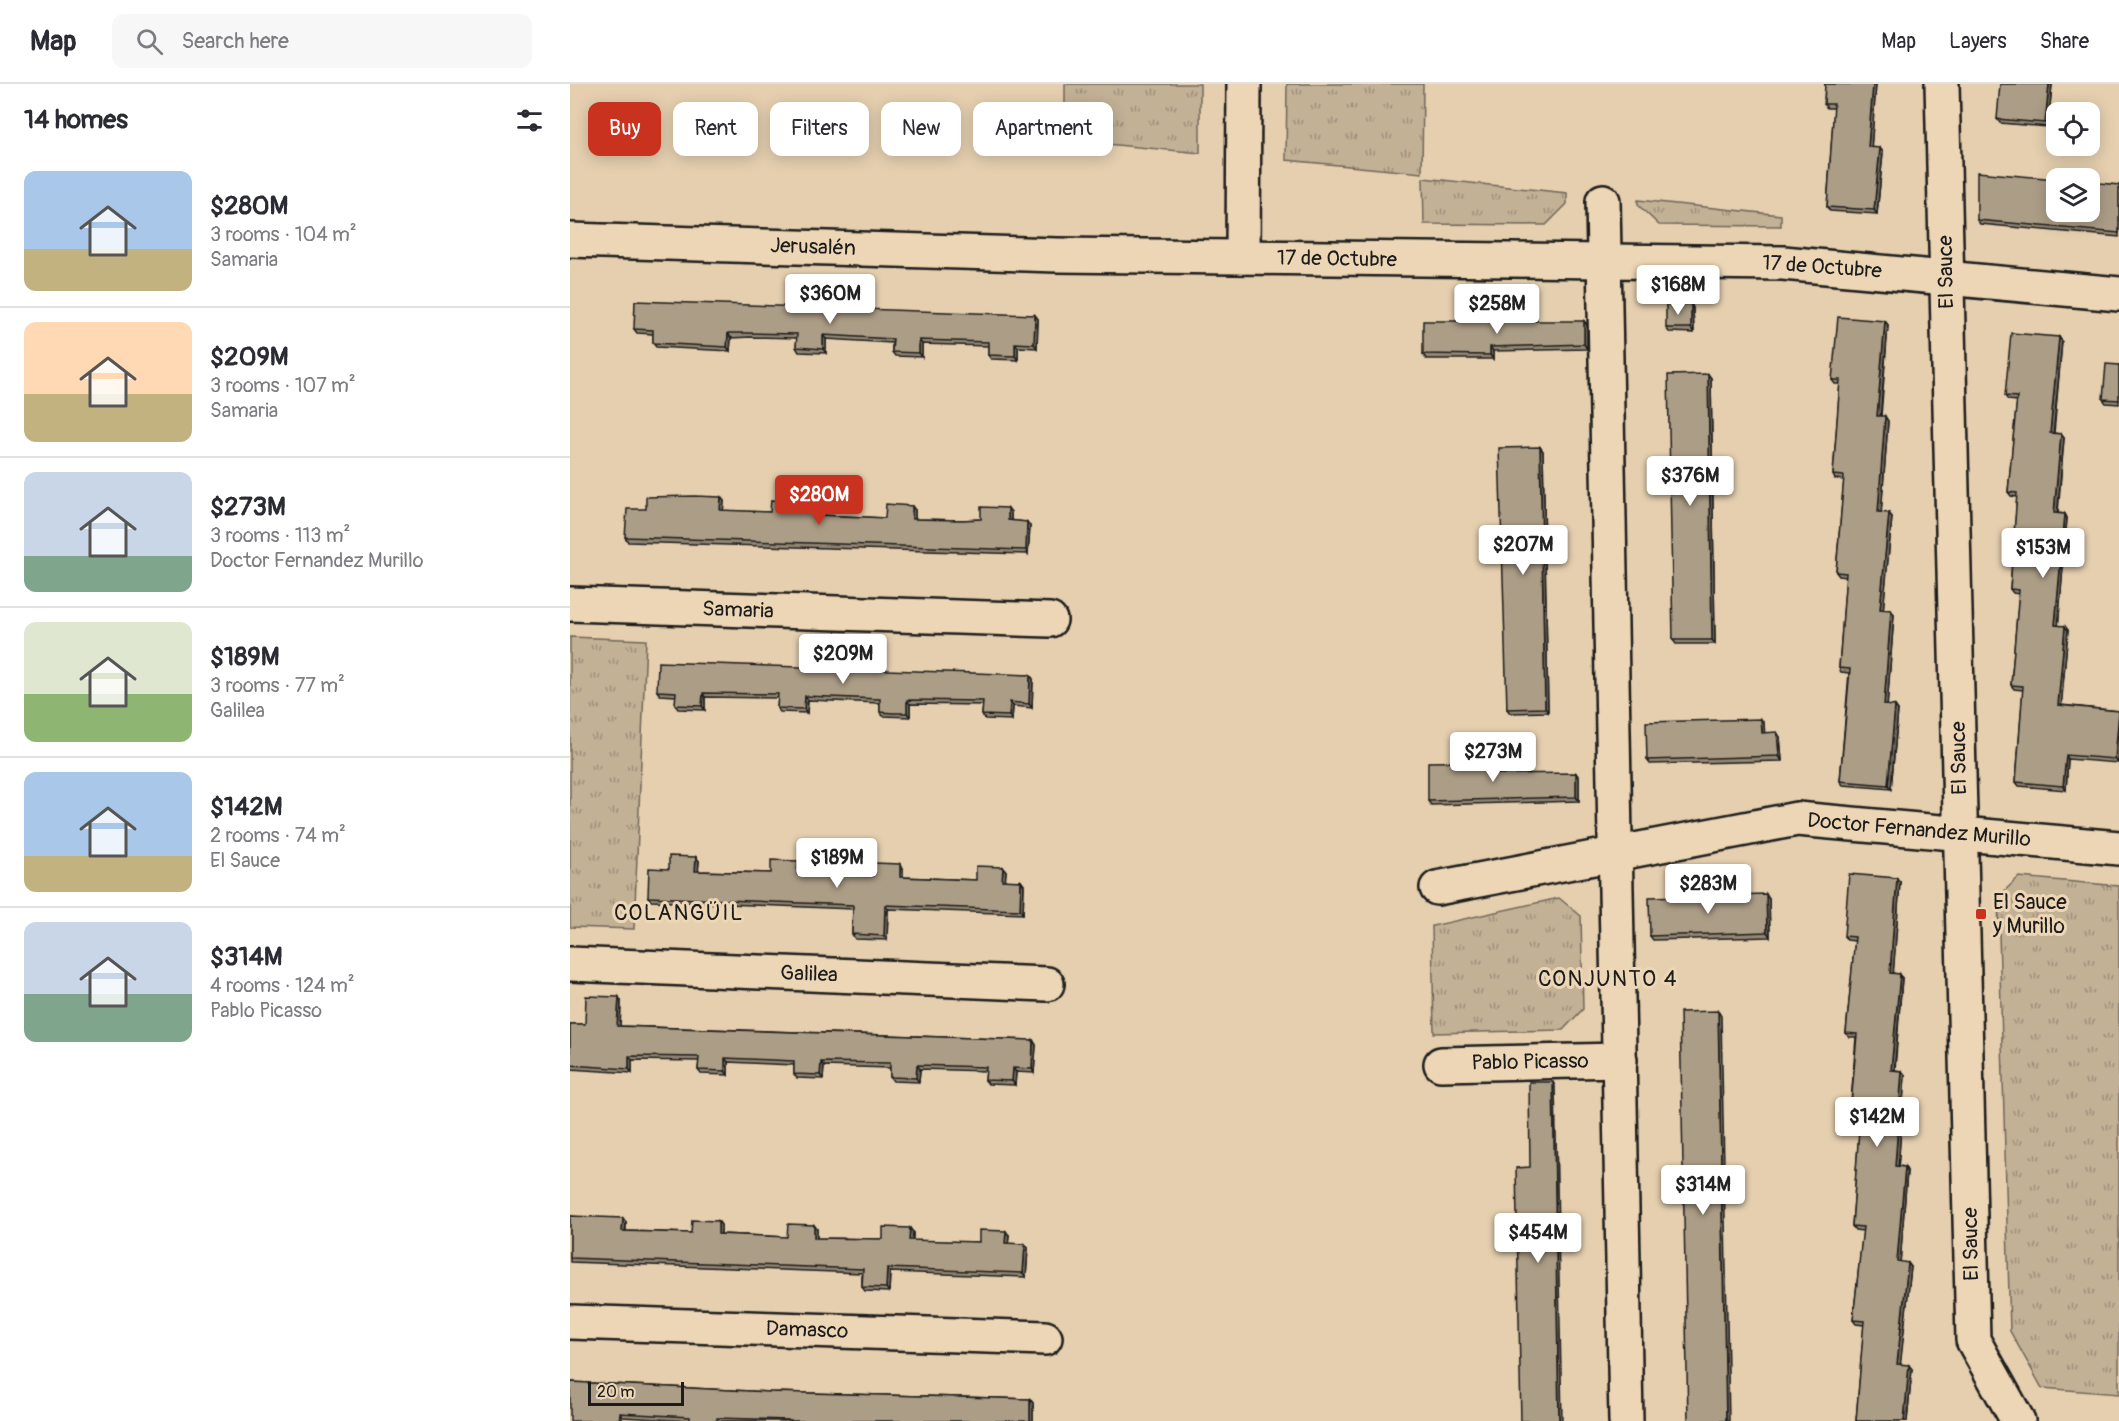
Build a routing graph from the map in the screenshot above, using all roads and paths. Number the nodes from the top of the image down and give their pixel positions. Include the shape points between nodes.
1 (1244, 84) edge
2 (1941, 84) edge
3 (1603, 201) dead end
4 (570, 240) edge
5 (1057, 255) joint
6 (1243, 257) junction
7 (1604, 262) junction
8 (1946, 278) junction
9 (2119, 294) edge
10 (570, 604) edge
11 (1050, 620) dead end
12 (1961, 834) junction
13 (2119, 848) edge
14 (1616, 854) junction
15 (1437, 888) dead end
16 (570, 964) edge
17 (1047, 984) dead end
18 (1620, 1060) junction
19 (1441, 1064) dead end
20 (570, 1323) edge
21 (1045, 1338) dead end
22 (1626, 1421) edge
23 (2018, 1421) edge

1 - 6 street
2 - 8 street, El Sauce
3 - 7 street
4 - 5 street, Jerusalén
5 - 6 street, 17 de Octubre
6 - 7 street, 17 de Octubre
7 - 8 street, 17 de Octubre via 1783,262
7 - 14 street
8 - 9 street, 17 de Octubre
8 - 12 street, El Sauce
10 - 11 street, Samaria
12 - 13 street, Doctor Fernandez Murillo
12 - 14 street, Doctor Fernandez Murillo via 1797,819
12 - 23 street, El Sauce via 1973,1340
14 - 15 street, Doctor Fernandez Murillo
14 - 18 street
16 - 17 street, Galilea
18 - 19 street, Pablo Picasso
18 - 22 street
20 - 21 street, Damasco

